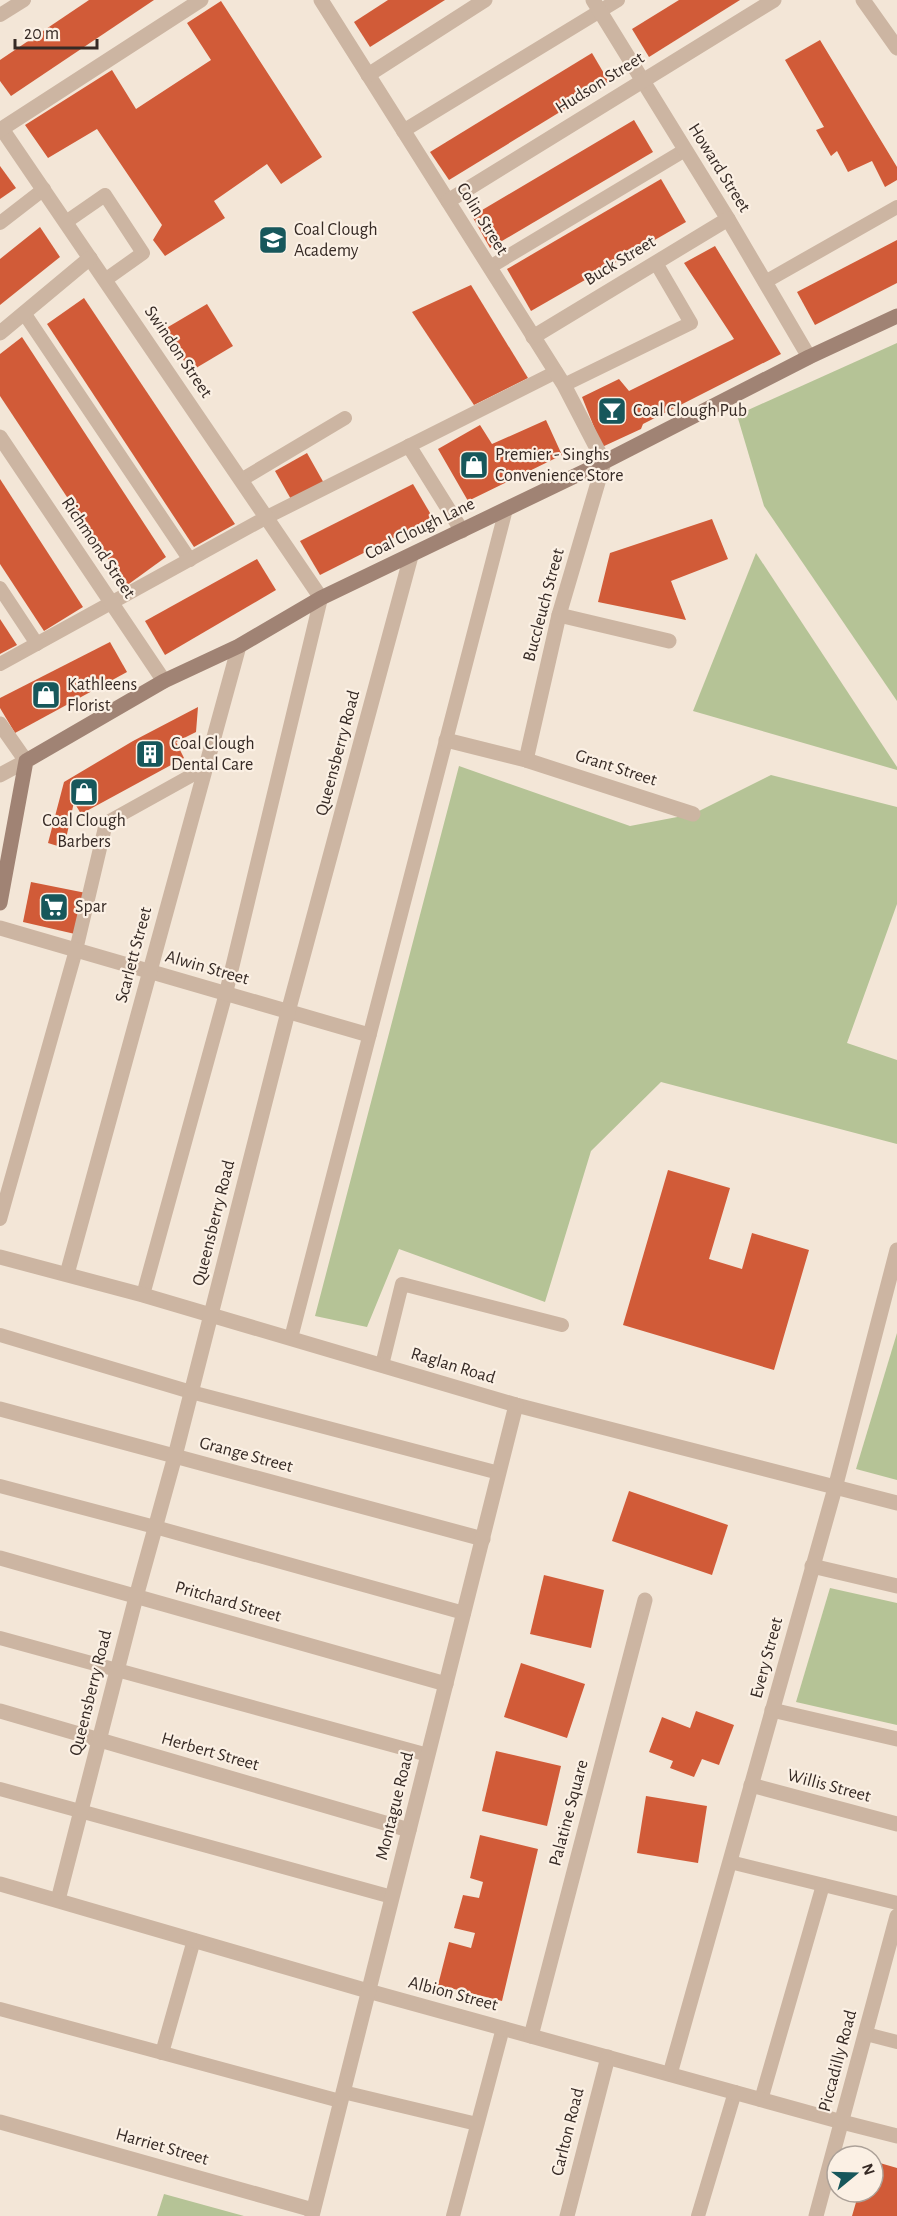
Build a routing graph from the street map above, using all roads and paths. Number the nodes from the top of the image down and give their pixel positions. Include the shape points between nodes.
1 (24, 0) edge
2 (201, 0) edge
3 (485, 0) edge
4 (618, 0) edge
5 (774, 0) edge
6 (863, 0) edge
7 (327, 2) edge
8 (596, 6) edge
9 (0, 15) edge
10 (897, 48) edge
11 (368, 75) junction
12 (642, 80) junction
13 (1, 128) edge
14 (403, 131) junction
15 (685, 150) junction
16 (44, 189) junction
17 (447, 201) junction
18 (897, 207) edge
19 (728, 219) junction
20 (66, 222) junction
21 (0, 223) edge
22 (90, 258) junction
23 (656, 263) junction
24 (490, 267) junction
25 (105, 280) junction
26 (765, 282) junction
27 (24, 313) junction
28 (897, 316) edge
29 (0, 333) edge
30 (533, 337) junction
31 (809, 357) junction
32 (560, 378) junction
33 (345, 418) dead end
34 (0, 436) edge
35 (409, 446) junction
36 (604, 462) junction
37 (241, 480) junction
38 (506, 509) junction
39 (267, 517) junction
40 (462, 531) junction
41 (411, 556) junction
42 (190, 560) junction
43 (0, 588) edge
44 (321, 598) junction
45 (112, 603) junction
46 (559, 615) junction
47 (669, 641) dead end
48 (38, 644) junction
49 (239, 646) junction
50 (0, 664) edge
51 (165, 681) junction
52 (0, 724) edge
53 (446, 740) junction
54 (526, 760) junction
55 (26, 761) junction
56 (205, 768) junction
57 (0, 775) edge
58 (693, 814) dead end
59 (1, 897) edge
60 (0, 928) edge
61 (76, 950) junction
62 (149, 971) junction
63 (226, 993) junction
64 (288, 1012) junction
65 (369, 1035) junction
66 (0, 1219) edge
67 (897, 1250) edge
68 (0, 1257) edge
69 (67, 1274) junction
70 (143, 1295) junction
71 (210, 1315) junction
72 (562, 1325) dead end
73 (0, 1335) edge
74 (291, 1338) junction
75 (382, 1365) junction
76 (191, 1392) junction
77 (516, 1405) junction
78 (0, 1409) edge
79 (175, 1456) junction
80 (500, 1473) junction
81 (0, 1486) edge
82 (834, 1488) junction
83 (897, 1503) edge
84 (155, 1527) junction
85 (483, 1539) junction
86 (0, 1558) edge
87 (812, 1566) junction
88 (897, 1586) edge
89 (136, 1597) junction
90 (645, 1600) dead end
91 (464, 1614) junction
92 (0, 1638) edge
93 (118, 1669) junction
94 (446, 1684) junction
95 (772, 1710) junction
96 (0, 1711) edge
97 (897, 1739) edge
98 (100, 1740) junction
99 (428, 1755) junction
100 (751, 1785) junction
101 (0, 1789) edge
102 (81, 1811) junction
103 (897, 1824) edge
104 (409, 1830) junction
105 (730, 1862) junction
106 (0, 1884) edge
107 (823, 1885) junction
108 (392, 1897) junction
109 (58, 1900) junction
110 (897, 1903) edge
111 (897, 1916) edge
112 (194, 1940) junction
113 (890, 1967) edge
114 (368, 1991) junction
115 (0, 2009) edge
116 (503, 2028) junction
117 (866, 2034) junction
118 (531, 2036) junction
119 (897, 2042) edge
120 (162, 2053) junction
121 (608, 2057) junction
122 (670, 2074) junction
123 (735, 2092) junction
124 (342, 2097) junction
125 (760, 2100) junction
126 (0, 2122) edge
127 (842, 2122) junction
128 (477, 2124) junction
129 (897, 2136) edge
130 (312, 2213) edge
131 (453, 2216) edge
132 (567, 2216) edge
133 (698, 2216) edge
134 (816, 2216) edge

1 - 9 lane
2 - 13 street
3 - 11 street
4 - 8 lane
5 - 12 street, Hudson Street
6 - 10 street
7 - 11 street, Colin Street
8 - 12 street, Howard Street
8 - 14 lane
11 - 14 street, Colin Street
12 - 15 street, Howard Street
12 - 17 street, Hudson Street
13 - 16 street, Swindon Street
14 - 17 street, Colin Street
15 - 19 street, Howard Street
15 - 24 lane
16 - 20 street, Swindon Street
16 - 21 lane
17 - 24 street, Colin Street
18 - 26 lane
19 - 23 street, Buck Street
19 - 26 street, Howard Street
20 - 22 street, Swindon Street
20 - 25 lane via 105,195 143,253
22 - 25 street, Swindon Street
22 - 27 street
23 - 30 street, Buck Street
23 - 32 lane via 691,323
24 - 30 street, Colin Street
25 - 37 street, Swindon Street
26 - 31 street, Howard Street
27 - 29 street
27 - 42 lane
28 - 31 main road, Coal Clough Lane
30 - 32 street, Colin Street
31 - 36 main road, Coal Clough Lane
32 - 35 lane
32 - 36 street, Colin Street
33 - 37 lane
34 - 45 street, Richmond Street
35 - 39 lane
35 - 40 street
36 - 38 main road, Coal Clough Lane
36 - 46 street, Buccleuch Street
37 - 39 street, Swindon Street
38 - 40 main road, Coal Clough Lane
38 - 53 lane
39 - 42 lane
39 - 44 street, Swindon Street
40 - 41 main road, Coal Clough Lane
41 - 44 main road, Coal Clough Lane
41 - 64 street, Queensberry Road
42 - 45 lane
43 - 48 lane
44 - 49 main road, Coal Clough Lane
44 - 63 lane
45 - 48 lane
45 - 51 street, Richmond Street
46 - 47 street
46 - 54 street, Buccleuch Street
48 - 50 lane
49 - 51 main road, Coal Clough Lane
49 - 56 street, Scarlett Street
51 - 55 main road, Coal Clough Lane
52 - 55 street
53 - 54 street, Grant Street
53 - 65 lane
54 - 58 street, Grant Street
55 - 57 street, Coal Clough Lane
55 - 59 main road
56 - 61 lane via 106,824
56 - 62 street, Scarlett Street
60 - 61 street, Alwin Street
61 - 62 street, Alwin Street
61 - 66 lane
62 - 63 street, Alwin Street
62 - 69 street, Scarlett Street
63 - 64 street, Alwin Street
63 - 70 lane
64 - 65 street, Alwin Street
64 - 71 street, Queensberry Road
65 - 74 lane
67 - 82 street, Every Street
68 - 69 street, Raglan Road
69 - 70 street, Raglan Road
70 - 71 street, Raglan Road
71 - 74 street, Raglan Road
71 - 76 street, Queensberry Road
72 - 75 lane via 402,1284
73 - 76 lane
74 - 75 street, Raglan Road
75 - 77 street, Raglan Road
76 - 79 street, Queensberry Road
76 - 80 lane
77 - 80 street, Montague Road
77 - 82 street, Raglan Road
78 - 79 street, Grange Street
79 - 84 street, Queensberry Road
79 - 85 street, Grange Street
80 - 85 street, Montague Road
81 - 84 lane
82 - 83 street, Raglan Road
82 - 87 street, Every Street
84 - 89 street, Queensberry Road
84 - 91 lane
85 - 91 street, Montague Road
86 - 89 street, Pritchard Street
87 - 88 street
87 - 95 street, Every Street
89 - 93 street, Queensberry Road
89 - 94 street, Pritchard Street
90 - 118 street, Palatine Square
91 - 94 street, Montague Road
92 - 93 lane
93 - 98 street, Queensberry Road
93 - 99 lane
94 - 99 street, Montague Road
95 - 97 street
95 - 100 street, Every Street
96 - 98 street, Herbert Street
98 - 102 street, Queensberry Road
98 - 104 street, Herbert Street
99 - 104 street, Montague Road
100 - 103 street, Willis Street
100 - 105 street, Every Street
101 - 102 lane
102 - 108 lane
102 - 109 street, Queensberry Road
104 - 108 street, Montague Road
105 - 107 lane
105 - 122 street, Every Street
106 - 109 street, Albion Street
107 - 110 lane
107 - 125 lane
108 - 114 street, Montague Road
109 - 112 street, Albion Street
111 - 113 street, Piccadilly Road
112 - 114 street, Albion Street
112 - 120 lane
113 - 117 street, Piccadilly Road
114 - 116 street, Albion Street
114 - 124 street, Montague Road
115 - 120 lane
116 - 118 street, Albion Street
116 - 128 lane
117 - 119 lane
117 - 127 street, Piccadilly Road
118 - 121 street, Albion Street
120 - 124 lane
121 - 122 street, Albion Street
121 - 132 street, Carlton Road
122 - 123 street, Albion Street
123 - 125 street, Albion Street
123 - 133 lane
124 - 128 lane
124 - 130 street, Montague Road
125 - 127 street, Albion Street
126 - 130 street, Harriet Street
127 - 129 street, Albion Street
127 - 134 street, Piccadilly Road
128 - 131 lane

